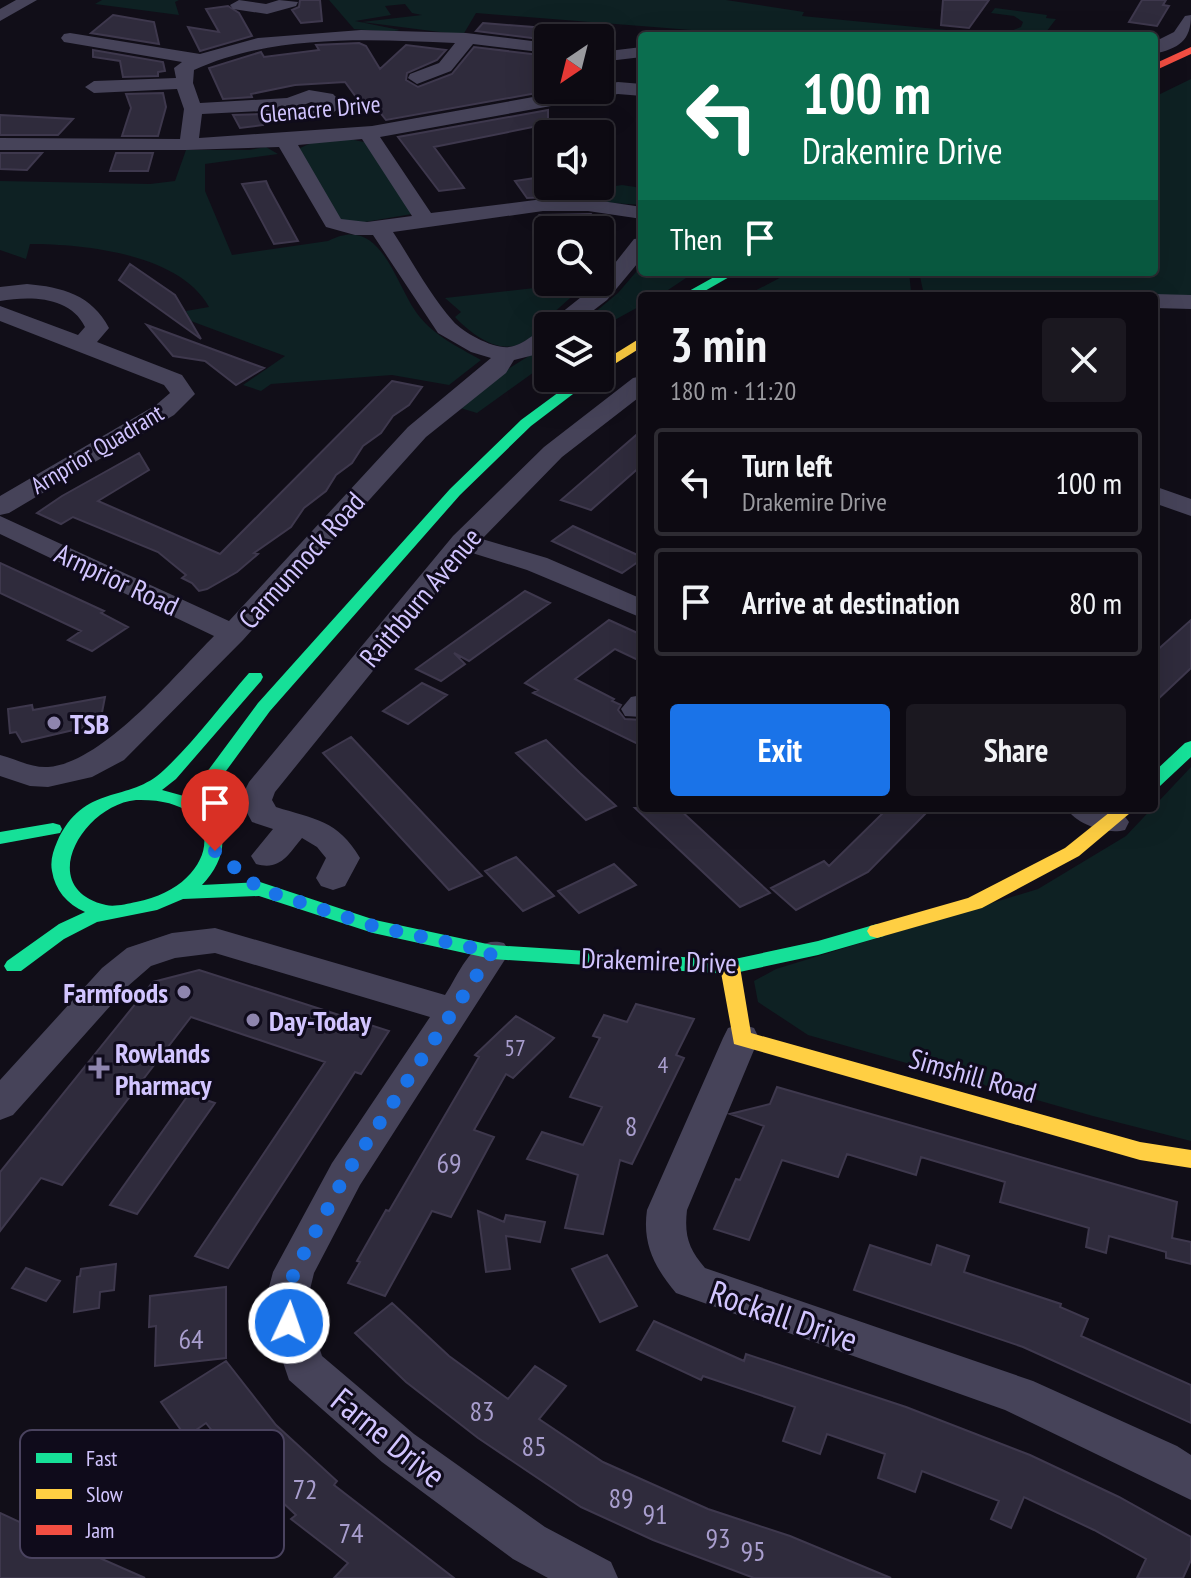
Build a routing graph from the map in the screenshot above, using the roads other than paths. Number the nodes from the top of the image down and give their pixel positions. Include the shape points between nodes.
1 (29, 0) edge
2 (290, 2) edge
3 (239, 5) dead end
4 (267, 9) junction
5 (0, 16) edge
6 (1191, 20) edge
7 (70, 38) dead end
8 (468, 39) junction
9 (283, 42) junction
10 (534, 46) edge
11 (1158, 47) edge
12 (1191, 50) edge
13 (638, 52) edge
14 (614, 55) edge
15 (198, 59) junction
16 (1158, 66) edge
17 (445, 67) junction
18 (1191, 68) edge
19 (469, 72) dead end
20 (417, 78) dead end
21 (184, 83) junction
22 (614, 83) edge
23 (1158, 83) edge
24 (618, 88) junction
25 (638, 90) edge
26 (75, 101) dead end
27 (290, 104) dead end
28 (193, 109) junction
29 (368, 133) junction
30 (286, 141) junction
31 (189, 143) junction
32 (0, 144) edge
33 (638, 212) edge
34 (425, 220) junction
35 (379, 228) junction
36 (638, 249) edge
37 (724, 276) edge
38 (753, 279) dead end
39 (694, 292) edge
40 (729, 292) edge
41 (0, 294) edge
42 (1158, 301) edge
43 (1191, 302) edge
44 (577, 312) edge
45 (0, 313) edge
46 (638, 344) edge
47 (81, 345) junction
48 (534, 346) edge
49 (505, 355) junction
50 (614, 360) edge
51 (638, 386) edge
52 (568, 392) edge
53 (1158, 496) edge
54 (0, 507) edge
55 (1191, 508) edge
56 (0, 524) edge
57 (463, 542) junction
58 (638, 607) edge
59 (233, 634) junction
60 (263, 668) dead end
61 (1191, 747) edge
62 (0, 765) edge
63 (1158, 778) edge
64 (148, 792) junction
65 (195, 807) junction
66 (1120, 815) edge
67 (294, 826) junction
68 (53, 829) junction
69 (0, 841) edge
70 (268, 856) dead end
71 (226, 861) junction
72 (333, 878) dead end
73 (260, 889) junction
74 (49, 891) dead end
75 (179, 893) junction
76 (105, 912) junction
77 (32, 929) dead end
78 (492, 952) junction
79 (14, 966) junction
80 (730, 967) junction
81 (0, 985) edge
82 (453, 1011) junction
83 (741, 1038) junction
84 (0, 1105) edge
85 (1191, 1159) edge
86 (1191, 1479) edge
87 (583, 1576) edge

1 - 5 street
2 - 4 street
3 - 4 street
4 - 9 street
6 - 11 street via 1180,36
7 - 15 street via 99,36
8 - 9 street via 329,36
8 - 10 street
8 - 17 street
9 - 15 street
12 - 16 main road
13 - 14 street
15 - 21 street via 183,68
17 - 19 street
17 - 20 street
18 - 23 main road
21 - 26 street via 92,82
21 - 28 street
22 - 24 street
24 - 25 street, Glenacre Drive
24 - 29 street, Glenacre Drive
27 - 28 street
28 - 31 street
29 - 30 street, Glenacre Drive
29 - 34 street
30 - 31 street, Glenacre Drive
30 - 35 street via 333,223
31 - 32 street, Glenacre Drive
33 - 34 street via 543,205
34 - 35 street
35 - 49 street via 446,328
36 - 44 street via 599,295
37 - 39 main road
38 - 40 main road
41 - 47 street via 39,292 69,299 94,315 97,328
42 - 43 street
45 - 47 street, Arnprior Quadrant
46 - 50 main road
47 - 54 street, Arnprior Quadrant via 173,380 183,394 165,410
48 - 49 street, Carmunnock Road
49 - 59 street, Carmunnock Road via 498,368 417,432
51 - 57 street, Raithburn Avenue via 553,452
52 - 65 main road via 526,423 455,492 264,707
53 - 55 street
56 - 59 street, Arnprior Road
57 - 58 street via 537,564
57 - 67 street, Raithburn Avenue via 260,789 256,800 263,814
59 - 62 street, Carmunnock Road via 113,753 81,770 48,777
60 - 64 main road, Carmunnock Road via 170,775
61 - 63 main road
64 - 65 main road via 174,796
64 - 68 main road via 116,795
65 - 71 main road via 213,827
66 - 80 main road, Drakemire Drive via 1072,852 975,903
67 - 70 street
67 - 72 street, Raithburn Avenue via 337,843 343,858
68 - 69 main road
68 - 69 main road via 32,854
71 - 73 main road, Drakemire Drive
71 - 75 main road
73 - 75 main road, Drakemire Drive
73 - 78 main road, Drakemire Drive via 373,926
74 - 76 main road via 81,908
75 - 76 main road via 148,907
76 - 79 main road via 67,928
77 - 79 main road
78 - 80 main road, Drakemire Drive
78 - 82 street, Farne Drive
79 - 81 main road
80 - 83 main road
82 - 84 street via 215,940 172,946 139,957 115,977
82 - 87 street, Farne Drive via 346,1174 294,1272 285,1306 304,1367 398,1448
83 - 85 main road, Simshill Road via 1140,1151
83 - 86 street, Rockall Drive via 667,1210 663,1234 674,1262 691,1281 1018,1395

